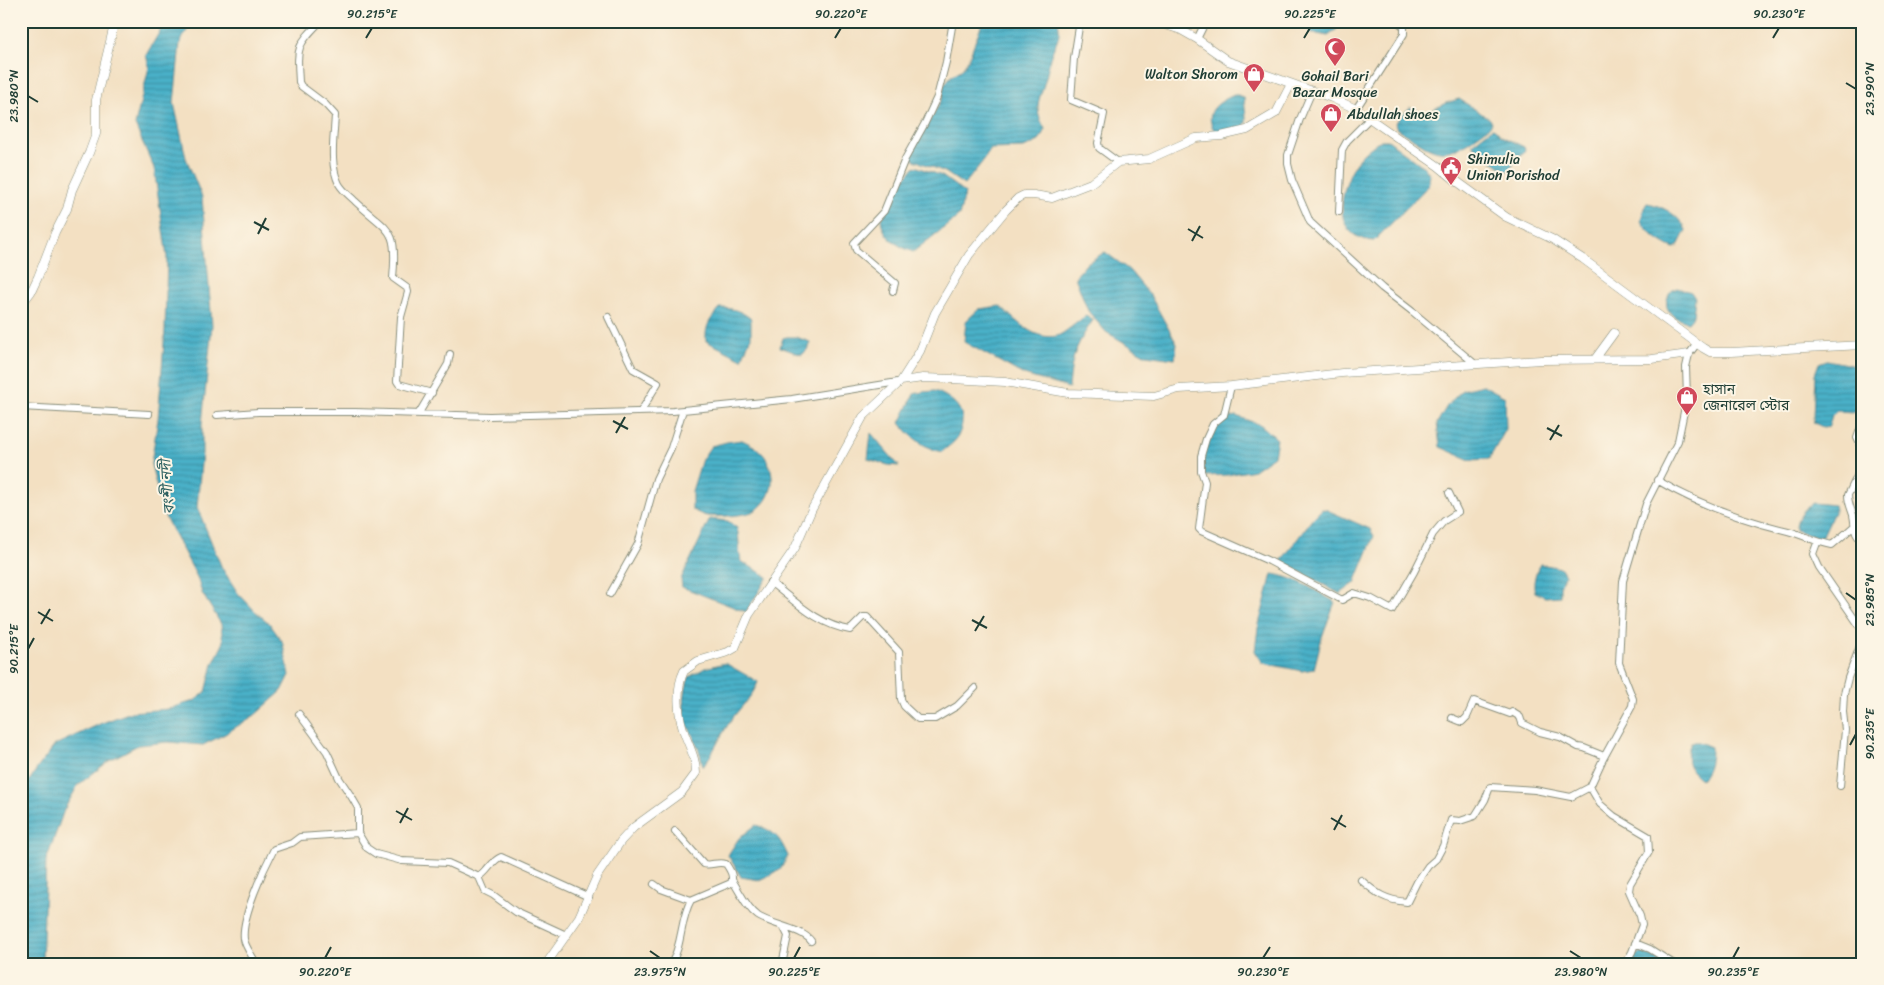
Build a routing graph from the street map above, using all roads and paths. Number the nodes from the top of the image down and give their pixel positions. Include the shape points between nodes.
1 (115, 21) edge
2 (321, 21) edge
3 (953, 21) edge
4 (1080, 21) edge
5 (1154, 21) edge
6 (1206, 21) edge
7 (1397, 21) edge
8 (1167, 23) edge
9 (1197, 39) junction
10 (1291, 84) junction
11 (1312, 91) junction
12 (1356, 109) junction
13 (1369, 119) junction
14 (1118, 162) junction
15 (1339, 212) dead end
16 (893, 291) dead end
17 (21, 305) edge
18 (608, 317) dead end
19 (1614, 333) dead end
20 (1696, 345) junction
21 (1863, 345) edge
22 (450, 354) dead end
23 (1689, 354) junction
24 (1595, 359) junction
25 (1474, 363) junction
26 (900, 381) junction
27 (1231, 386) junction
28 (432, 392) junction
29 (21, 407) edge
30 (683, 410) junction
31 (640, 411) junction
32 (419, 413) junction
33 (149, 414) dead end
34 (217, 415) dead end
35 (1863, 421) edge
36 (1863, 450) edge
37 (1863, 464) edge
38 (1657, 480) junction
39 (1449, 493) dead end
40 (1853, 527) junction
41 (1863, 542) edge
42 (1818, 543) junction
43 (770, 582) junction
44 (610, 594) dead end
45 (1863, 631) edge
46 (1863, 638) edge
47 (975, 688) dead end
48 (299, 714) dead end
49 (1452, 718) dead end
50 (1604, 756) junction
51 (1840, 786) dead end
52 (1590, 788) junction
53 (675, 830) dead end
54 (358, 833) junction
55 (479, 877) junction
56 (732, 880) junction
57 (1361, 880) dead end
58 (654, 884) dead end
59 (588, 897) junction
60 (691, 900) junction
61 (784, 928) junction
62 (566, 935) junction
63 (811, 941) dead end
64 (1635, 943) junction
65 (783, 960) dead end
66 (256, 964) edge
67 (546, 964) edge
68 (671, 964) edge
69 (1625, 964) edge
70 (1674, 964) edge

1 - 17 street via 96,100 96,134 38,277
2 - 28 street via 299,49 299,82 335,115 333,147 335,174 340,187 392,234 395,246 393,278 408,292 401,317 397,381
3 - 16 street via 937,97 905,159 884,211 854,243 856,250 895,283
4 - 14 street via 1071,100 1104,114 1099,148
5 - 8 street
6 - 9 street
7 - 12 street via 1404,27 1404,34
8 - 9 street
9 - 10 street via 1228,61
10 - 11 street
10 - 14 street via 1276,113 1247,130 1196,138 1149,159
11 - 12 street
11 - 25 street via 1288,155 1292,180 1310,222 1382,288
12 - 13 street
13 - 15 street via 1342,150
13 - 20 street via 1506,217 1552,239 1583,259
14 - 26 street via 1082,188 1052,198 1024,195 1006,210 970,255 935,313 920,351
18 - 31 street via 633,369 658,383
19 - 24 street
20 - 21 street via 1710,352
20 - 23 street
22 - 28 street
23 - 24 street via 1652,359
23 - 38 street via 1687,397 1678,441
24 - 25 street
25 - 27 street via 1342,372
26 - 27 street via 923,378 1005,382 1068,393 1123,396 1154,396 1179,389
26 - 30 street via 792,399
26 - 43 street via 863,417 812,508 795,548
27 - 39 street via 1224,415 1213,424 1201,456 1205,482 1201,531 1269,561 1342,600 1354,593 1392,610 1433,534 1458,512
28 - 32 street
29 - 33 street
30 - 31 street
30 - 44 street via 656,479 638,544
31 - 32 street via 490,416
32 - 34 street via 258,412
35 - 36 street via 1857,438
37 - 40 street via 1848,495
38 - 42 street via 1704,503
38 - 50 street via 1646,504 1623,581 1618,663 1633,699 1632,706
40 - 41 street
40 - 42 street via 1832,545
42 - 45 street via 1813,554 1819,567
43 - 47 street via 818,619 834,626 850,630 867,617 899,652 901,698 904,706 918,719 935,719 957,706
43 - 59 street via 748,615 735,648 692,664 683,673 680,719 693,755 695,774 682,792 634,826 597,876
46 - 51 street via 1844,694 1845,730
48 - 54 street via 327,752 358,808
49 - 50 street via 1462,722 1474,701 1512,712 1529,727
50 - 52 street
52 - 57 street via 1571,797 1535,790 1490,787 1476,816 1451,820 1443,846 1407,902 1389,900
52 - 64 street via 1607,810 1648,836 1649,852 1629,891 1642,925
53 - 56 street via 704,864 726,864
54 - 55 street via 367,848 376,854 402,861 448,863
54 - 66 street via 300,837 274,849 245,927 244,940
55 - 59 street via 501,857
55 - 62 street via 485,891 512,910
56 - 60 street
56 - 61 street via 751,909
58 - 60 street
59 - 62 street
60 - 68 street
61 - 63 street via 800,932
61 - 65 street via 788,936
62 - 67 street
64 - 69 street
64 - 70 street

